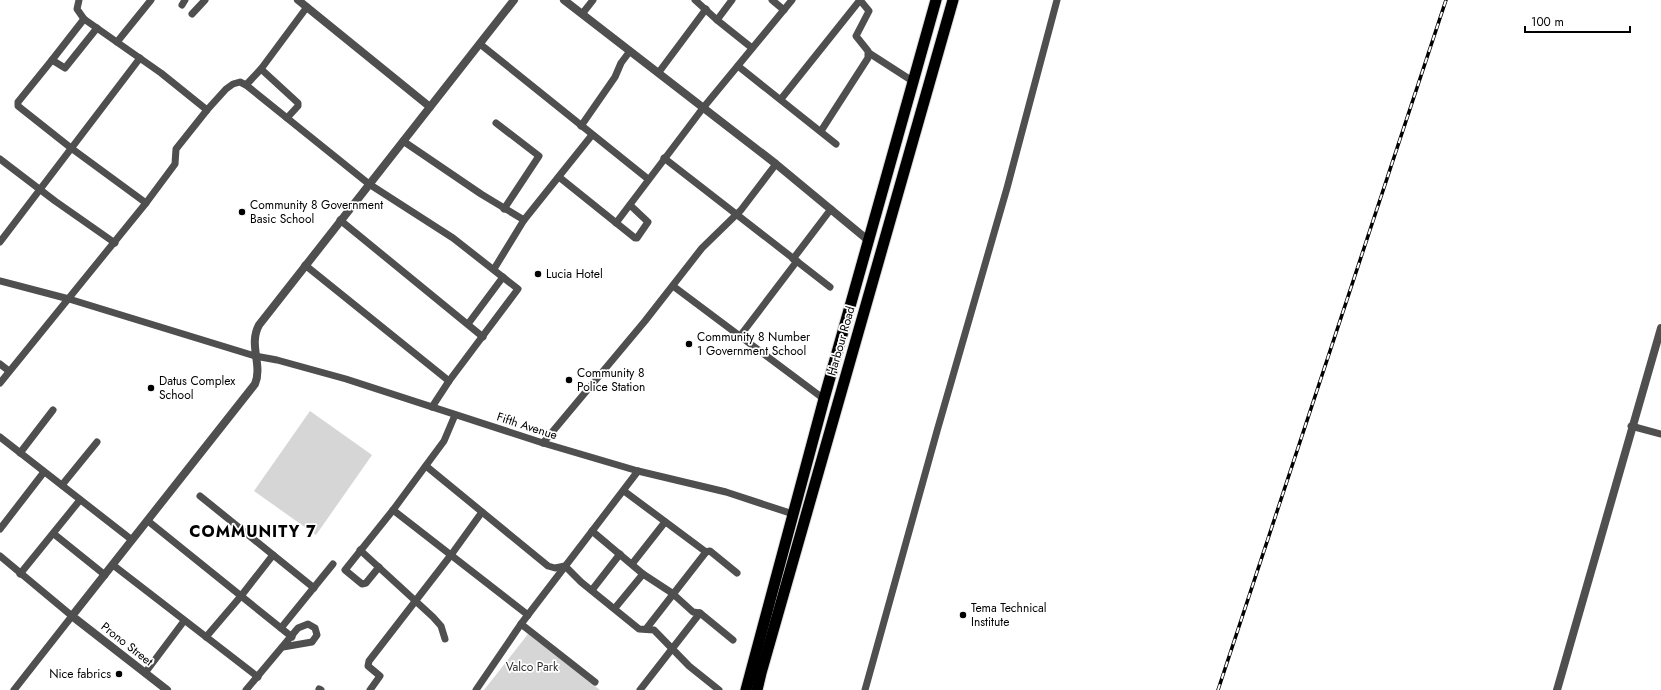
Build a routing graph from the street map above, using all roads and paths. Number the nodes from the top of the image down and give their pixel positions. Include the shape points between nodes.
1 (79, 0) edge
2 (151, 0) edge
3 (205, 0) edge
4 (298, 0) edge
5 (514, 0) edge
6 (564, 0) edge
7 (593, 0) edge
8 (695, 0) edge
9 (732, 0) edge
10 (772, 0) edge
11 (792, 0) edge
12 (860, 0) edge
13 (936, 0) edge
14 (953, 0) edge
15 (1057, 0) edge
16 (308, 7) junction
17 (706, 9) junction
18 (784, 10) junction
19 (192, 14) dead end
20 (582, 14) junction
21 (84, 18) junction
22 (717, 20) junction
23 (97, 28) junction
24 (117, 42) junction
25 (480, 44) junction
26 (752, 48) junction
27 (630, 51) junction
28 (869, 53) junction
29 (140, 58) junction
30 (52, 60) junction
31 (738, 66) junction
32 (261, 68) junction
33 (659, 72) junction
34 (914, 82) junction
35 (246, 85) junction
36 (781, 99) junction
37 (430, 107) junction
38 (703, 108) junction
39 (207, 110) junction
40 (287, 118) junction
41 (496, 123) dead end
42 (581, 126) junction
43 (821, 131) junction
44 (592, 135) junction
45 (403, 141) junction
46 (836, 144) dead end
47 (71, 148) junction
48 (664, 158) junction
49 (0, 159) edge
50 (776, 164) junction
51 (559, 178) junction
52 (648, 180) junction
53 (369, 184) junction
54 (40, 190) junction
55 (146, 203) junction
56 (630, 205) junction
57 (504, 209) junction
58 (831, 209) junction
59 (736, 215) junction
60 (340, 220) junction
61 (524, 220) junction
62 (616, 223) junction
63 (869, 241) junction
64 (0, 242) edge
65 (115, 243) junction
66 (795, 260) junction
67 (305, 265) junction
68 (494, 269) junction
69 (503, 277) junction
70 (0, 281) edge
71 (673, 286) junction
72 (830, 287) dead end
73 (69, 299) junction
74 (468, 324) junction
75 (1661, 328) edge
76 (740, 336) junction
77 (483, 337) junction
78 (255, 356) junction
79 (0, 364) edge
80 (9, 371) junction
81 (449, 381) junction
82 (0, 383) edge
83 (824, 399) junction
84 (432, 407) junction
85 (53, 410) dead end
86 (455, 415) junction
87 (1632, 426) junction
88 (1661, 434) edge
89 (0, 437) edge
90 (97, 442) dead end
91 (543, 444) junction
92 (20, 453) junction
93 (426, 466) junction
94 (638, 471) junction
95 (44, 472) junction
96 (62, 485) junction
97 (624, 490) junction
98 (200, 496) dead end
99 (80, 500) junction
100 (393, 510) junction
101 (482, 512) junction
102 (793, 514) junction
103 (148, 521) junction
104 (665, 522) junction
105 (0, 529) edge
106 (592, 531) junction
107 (54, 534) junction
108 (132, 540) junction
109 (360, 550) junction
110 (706, 552) junction
111 (620, 554) junction
112 (273, 555) junction
113 (451, 555) junction
114 (0, 556) edge
115 (333, 564) dead end
116 (632, 564) junction
117 (113, 565) junction
118 (565, 566) junction
119 (379, 567) junction
120 (738, 573) dead end
121 (20, 574) junction
122 (642, 574) junction
123 (105, 575) junction
124 (314, 588) junction
125 (592, 590) junction
126 (672, 594) junction
127 (241, 596) junction
128 (415, 599) junction
129 (615, 608) junction
130 (700, 613) junction
131 (528, 615) junction
132 (72, 616) junction
133 (184, 621) junction
134 (521, 624) junction
135 (281, 628) junction
136 (646, 629) junction
137 (206, 637) junction
138 (292, 637) junction
139 (444, 639) dead end
140 (733, 640) dead end
141 (283, 647) junction
142 (672, 648) junction
143 (145, 673) junction
144 (258, 677) junction
145 (595, 682) dead end
146 (14, 690) edge
147 (167, 690) edge
148 (246, 690) edge
149 (370, 690) edge
150 (476, 690) edge
151 (640, 690) edge
152 (718, 690) edge
153 (746, 690) edge
154 (757, 690) edge
155 (865, 690) edge
156 (1557, 690) edge

1 - 21 street via 77,10
2 - 24 street
3 - 19 street
4 - 16 street
5 - 25 street
6 - 20 street
7 - 20 street
8 - 17 street
9 - 22 street
10 - 18 street
11 - 18 street
12 - 28 street via 869,10 856,36
12 - 36 street
13 - 34 highway, Harbour Road
14 - 154 highway, Harbour Road
15 - 155 street via 1007,188 936,431
16 - 32 street
16 - 37 street
17 - 22 street
17 - 33 street
18 - 26 street
20 - 27 street
21 - 23 street
21 - 30 street
22 - 26 street
23 - 24 street
23 - 30 street via 65,68
24 - 29 street
25 - 37 street
25 - 42 street
26 - 31 street
27 - 33 street
27 - 42 street
28 - 34 street
28 - 43 street
29 - 39 street
29 - 47 street
30 - 47 street via 18,104
31 - 36 street
31 - 38 street
32 - 35 street
32 - 40 street via 298,103
33 - 38 street
34 - 63 highway, Harbour Road
35 - 39 street via 240,82 233,84
35 - 40 street
36 - 43 street
37 - 45 street
38 - 48 street
38 - 50 street
39 - 55 street via 176,149 175,164
40 - 53 street
41 - 57 street via 539,156
42 - 44 street
43 - 46 street
44 - 51 street
44 - 52 street
45 - 53 street
45 - 57 street
47 - 54 street
47 - 55 street
48 - 52 street
48 - 59 street
49 - 54 street
50 - 58 street
50 - 59 street
51 - 61 street
51 - 62 street
52 - 56 street
53 - 60 street
53 - 68 street via 453,238
54 - 64 street
54 - 65 street
55 - 65 street
56 - 62 street
56 - 62 street via 648,222 639,237 635,238
57 - 61 street
58 - 63 street
58 - 66 street
59 - 66 street
59 - 71 street via 702,248
60 - 67 street
60 - 74 street
61 - 68 street
63 - 83 highway, Harbour Road
65 - 73 street
66 - 72 street
66 - 76 street
67 - 78 street via 259,324 254,340
67 - 81 street
68 - 69 street
69 - 74 street
69 - 77 street via 518,289
70 - 73 street, Fifth Avenue
71 - 76 street
71 - 91 street
73 - 78 street, Fifth Avenue
73 - 80 street
74 - 77 street
75 - 87 street
76 - 83 street
77 - 81 street
78 - 84 street, Fifth Avenue via 346,378
78 - 103 street via 258,371 255,384
79 - 80 street
80 - 82 street
81 - 84 street
83 - 102 highway, Harbour Road
84 - 86 street, Fifth Avenue
85 - 92 street
86 - 91 street, Fifth Avenue
86 - 93 street via 447,435
87 - 88 street
87 - 156 street
89 - 92 street
90 - 96 street
91 - 94 street, Fifth Avenue
92 - 95 street
93 - 100 street
93 - 101 street
94 - 97 street
94 - 102 street, Fifth Avenue via 726,492
95 - 96 street
95 - 105 street
96 - 99 street
97 - 104 street
97 - 106 street
98 - 112 street
99 - 107 street
99 - 108 street
100 - 109 street
100 - 113 street
101 - 113 street
101 - 118 street via 548,566
102 - 153 highway, Harbour Road
103 - 108 street
103 - 127 street
104 - 110 street
104 - 116 street
106 - 111 street
106 - 118 street
107 - 121 street
107 - 123 street
108 - 117 street
109 - 119 street
109 - 119 street via 346,568 346,572 364,584
110 - 120 street via 710,551
110 - 126 street
111 - 116 street
111 - 125 street
112 - 124 street
112 - 127 street
113 - 128 street
113 - 131 street
114 - 121 street
115 - 124 street
116 - 122 street
117 - 123 street
117 - 133 street
118 - 125 street
118 - 131 street
119 - 128 street
121 - 132 street
122 - 126 street
122 - 129 street
123 - 132 street
124 - 135 street
125 - 129 street
126 - 130 street via 693,612
126 - 136 street
127 - 135 street
127 - 137 street
128 - 139 street via 440,626
128 - 149 street via 368,663 368,666 380,676
129 - 136 street via 639,629
130 - 140 street
130 - 142 street
131 - 134 street
132 - 143 street, Prono Street
132 - 146 street
133 - 137 street
133 - 143 street
134 - 145 street
134 - 150 street
135 - 138 street
136 - 142 street via 654,630
137 - 144 street
138 - 141 street
138 - 141 street via 298,628 308,624 315,628 317,635 312,642
141 - 144 street
142 - 151 street
142 - 152 street
143 - 147 street, Prono Street
144 - 148 street

